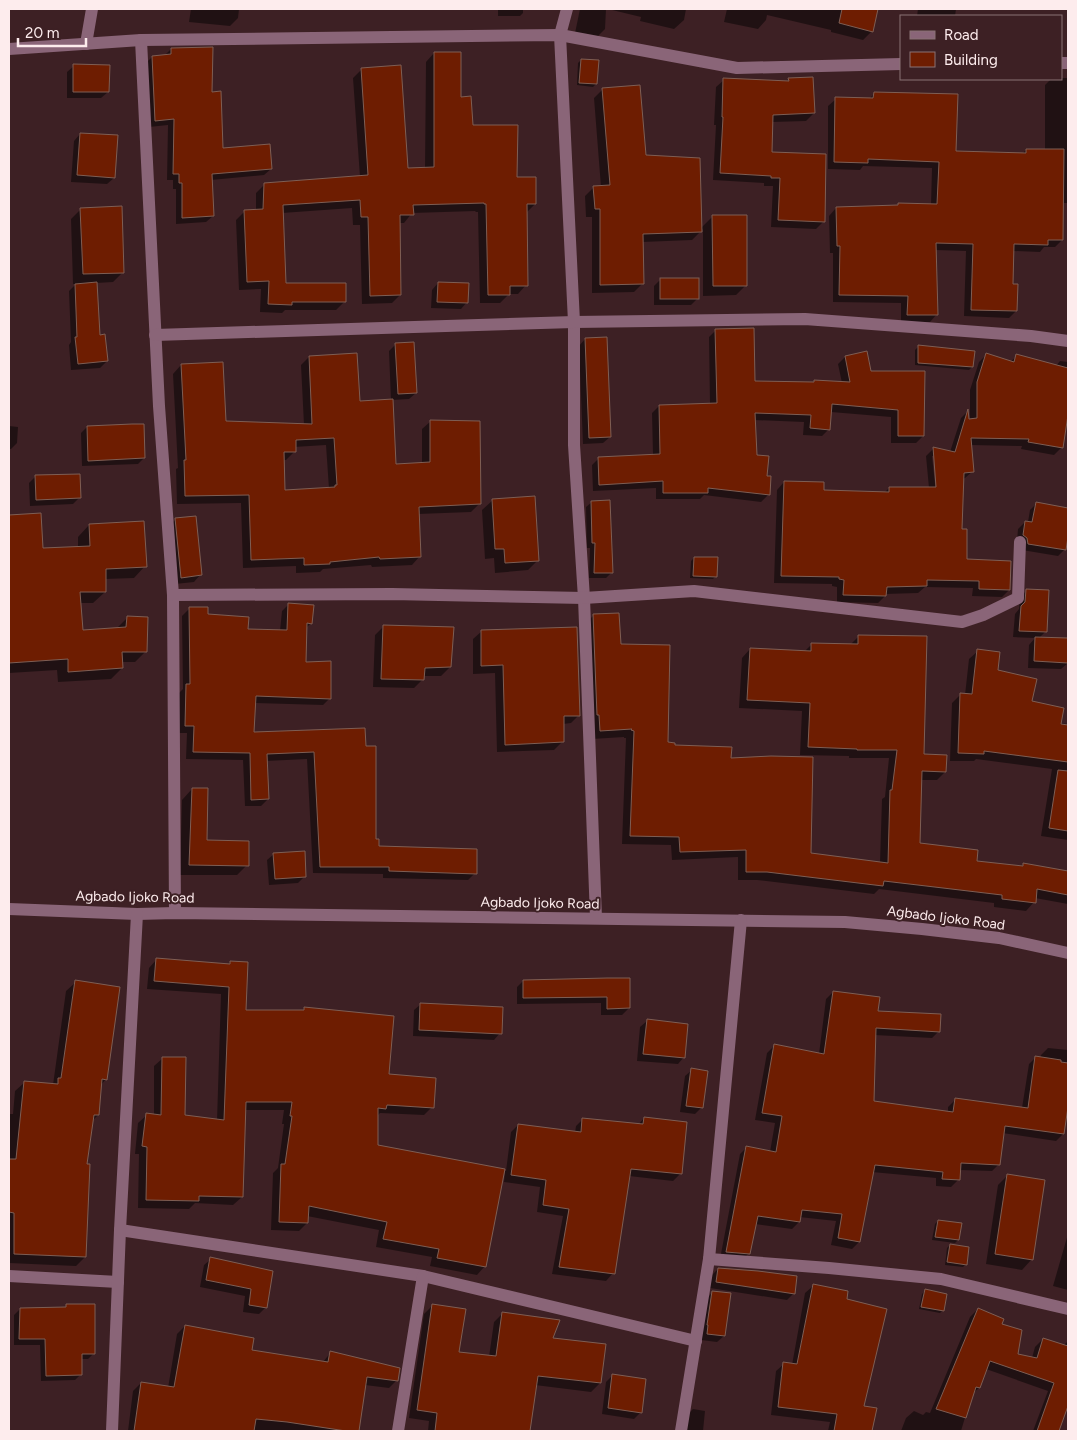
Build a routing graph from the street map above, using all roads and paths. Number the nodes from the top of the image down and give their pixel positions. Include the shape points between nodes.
1 (92, 9) edge
2 (567, 9) edge
3 (560, 35) junction
4 (142, 40) junction
5 (86, 44) junction
6 (9, 49) edge
7 (900, 64) edge
8 (574, 322) junction
9 (155, 335) junction
10 (1068, 341) edge
11 (1020, 542) dead end
12 (173, 595) junction
13 (584, 598) junction
14 (9, 909) edge
15 (175, 913) junction
16 (137, 914) junction
17 (596, 918) junction
18 (741, 920) junction
19 (1068, 952) edge
20 (120, 1230) junction
21 (709, 1259) junction
22 (9, 1276) edge
23 (423, 1276) junction
24 (118, 1282) junction
25 (1068, 1309) edge
26 (696, 1341) junction
27 (112, 1431) edge
28 (398, 1431) edge
29 (681, 1431) edge

1 - 5 street
2 - 3 street
3 - 4 street
3 - 7 street via 737,68
3 - 8 street
4 - 5 street
4 - 9 street
5 - 6 street
8 - 9 street
8 - 10 street via 806,318
8 - 13 street via 574,445
9 - 12 street
11 - 13 street via 1018,598 962,622 694,591
12 - 13 street via 392,594
12 - 15 street
13 - 17 street
14 - 16 street, Agbado Ijoko Road
15 - 16 street, Agbado Ijoko Road
15 - 17 street, Agbado Ijoko Road
16 - 20 street
17 - 18 street, Agbado Ijoko Road
18 - 19 street, Agbado Ijoko Road via 845,922 922,929 999,938
18 - 21 street
20 - 23 street
20 - 24 street
21 - 25 street via 941,1279
21 - 26 street
22 - 24 street
23 - 26 street
23 - 28 street
24 - 27 street
26 - 29 street

